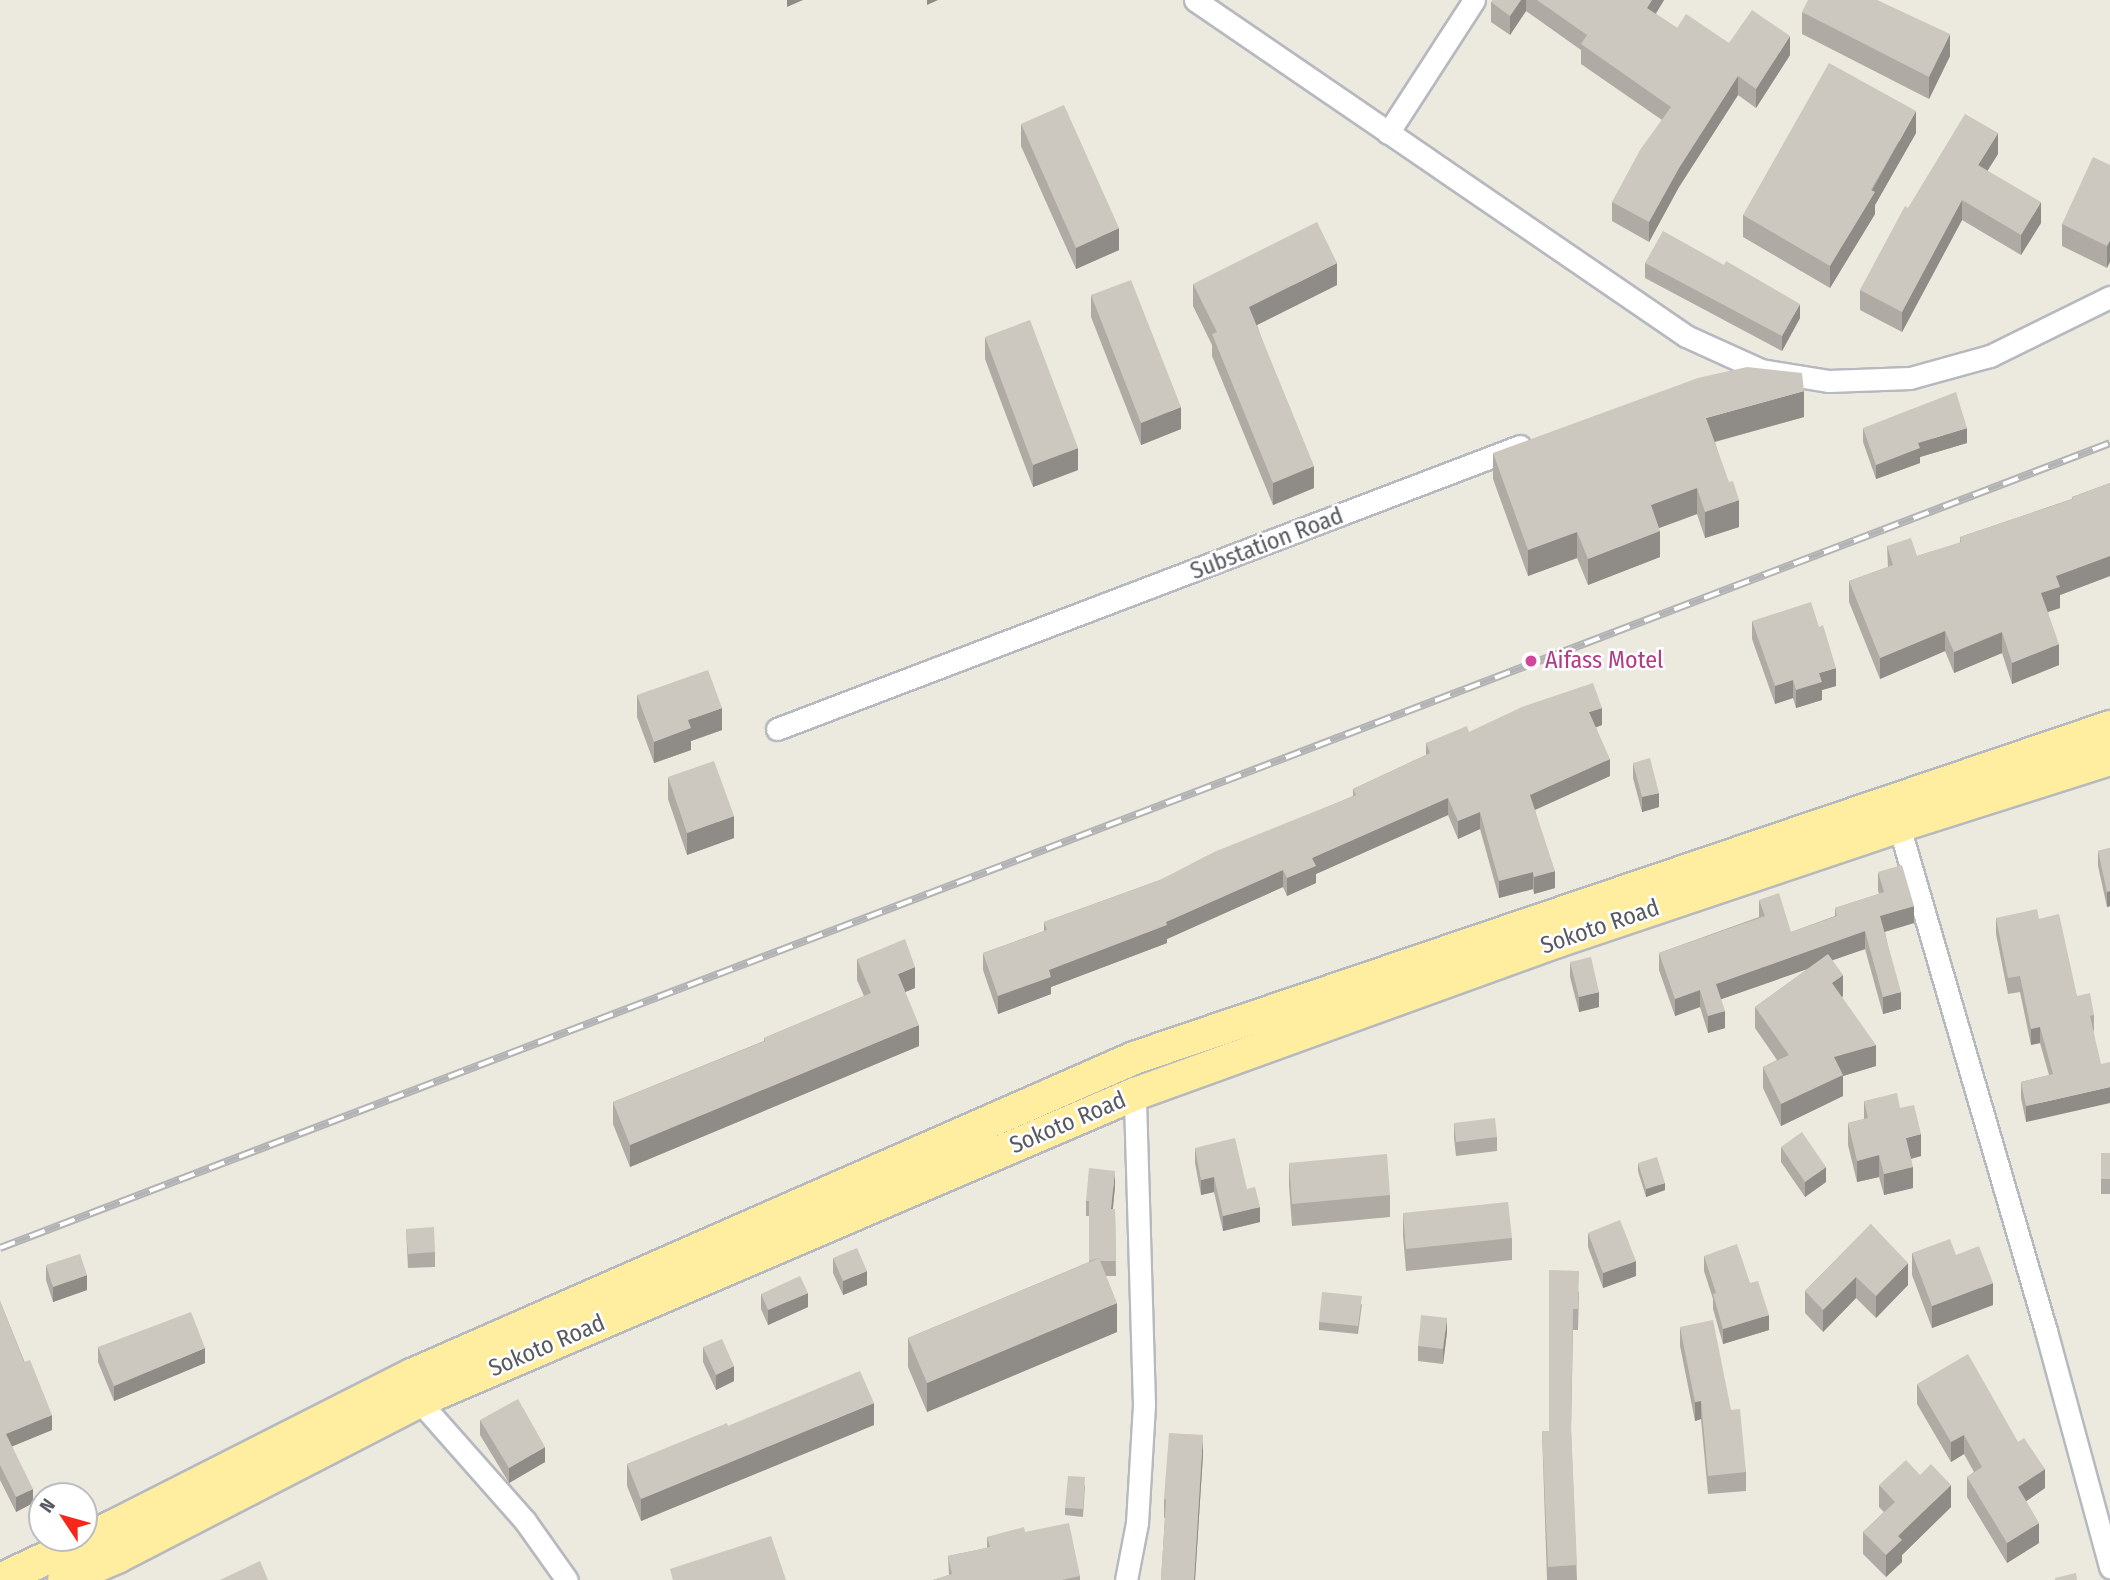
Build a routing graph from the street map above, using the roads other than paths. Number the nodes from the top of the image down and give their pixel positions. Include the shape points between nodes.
1 (1195, 0) edge
2 (1474, 0) edge
3 (1388, 133) junction
4 (2110, 298) edge
5 (1761, 370) junction
6 (1734, 377) edge
7 (1535, 440) edge
8 (2110, 727) edge
9 (777, 729) dead end
10 (2110, 759) edge
11 (1899, 826) junction
12 (1135, 1094) junction
13 (419, 1402) junction
14 (2110, 1567) edge
15 (0, 1580) edge
16 (64, 1580) edge
17 (567, 1580) edge
18 (1126, 1580) edge

1 - 3 street
2 - 3 street
3 - 5 street via 1686,336
4 - 5 street via 1990,356 1910,378 1829,381
5 - 6 street
7 - 9 street, Substation Road
8 - 15 main road, Sokoto Road via 1134,1058 412,1375
10 - 11 main road, Sokoto Road
11 - 12 main road, Sokoto Road via 1558,941
11 - 14 street
12 - 13 main road, Sokoto Road
12 - 18 street via 1144,1404 1137,1523
13 - 16 main road, Sokoto Road
13 - 17 street via 525,1521

